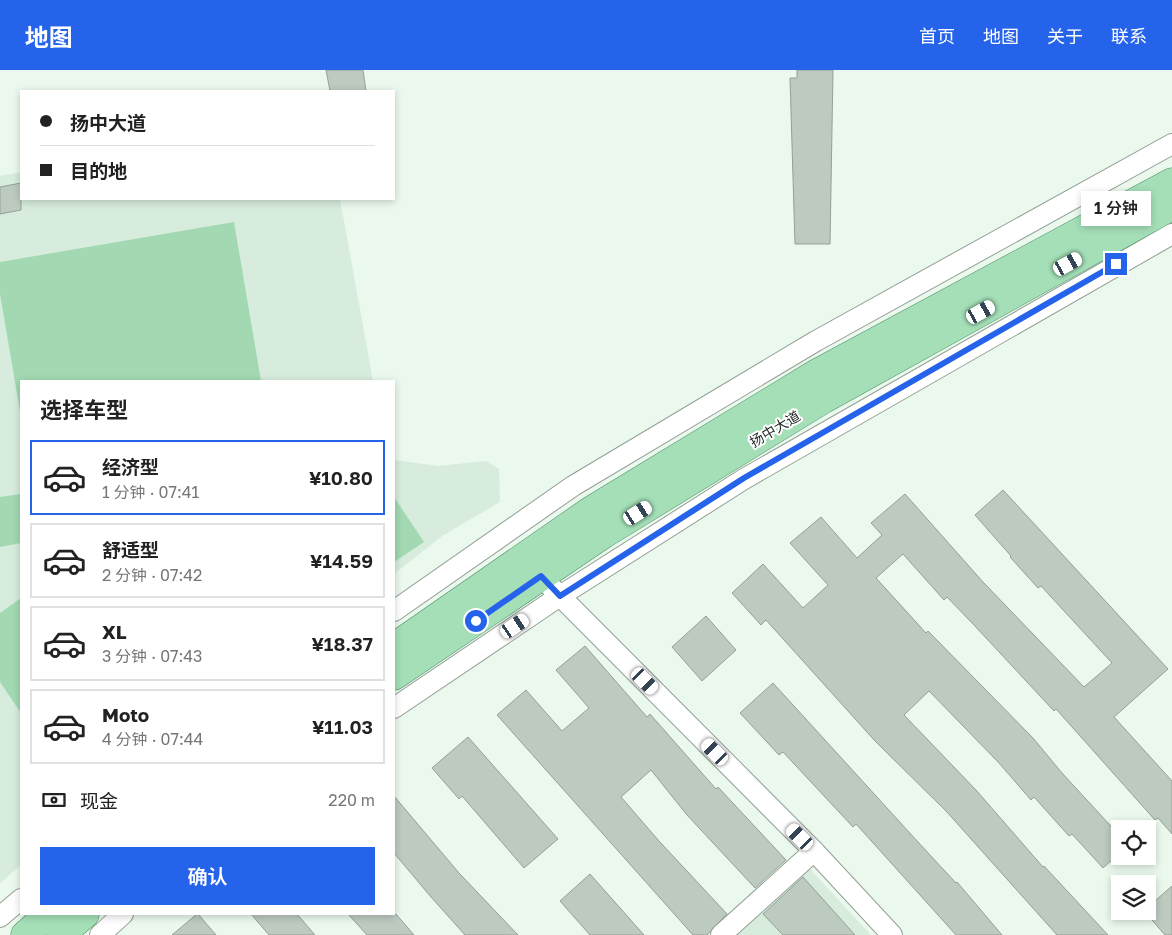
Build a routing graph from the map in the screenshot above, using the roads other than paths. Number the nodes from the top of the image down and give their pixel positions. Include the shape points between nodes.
1 (1172, 144) edge
2 (1172, 182) edge
3 (1172, 206) edge
4 (1172, 234) edge
5 (541, 576) junction
6 (560, 596) junction
7 (395, 610) edge
8 (395, 646) edge
9 (395, 675) edge
10 (395, 707) edge
11 (814, 851) junction
12 (20, 901) edge
13 (49, 915) edge
14 (84, 915) edge
15 (122, 915) edge
16 (0, 917) edge
17 (25, 935) edge
18 (61, 935) edge
19 (100, 935) edge
20 (721, 935) edge
21 (892, 935) edge

1 - 7 street via 816,341 573,486
2 - 8 main road, 扬中大道 via 817,373 590,511
3 - 5 main road, 扬中大道 via 824,399
4 - 6 street via 744,478
5 - 6 street
5 - 9 main road, 扬中大道
6 - 10 street
6 - 11 street
11 - 20 street
11 - 21 street
12 - 16 street
13 - 17 main road
14 - 18 main road
15 - 19 street

